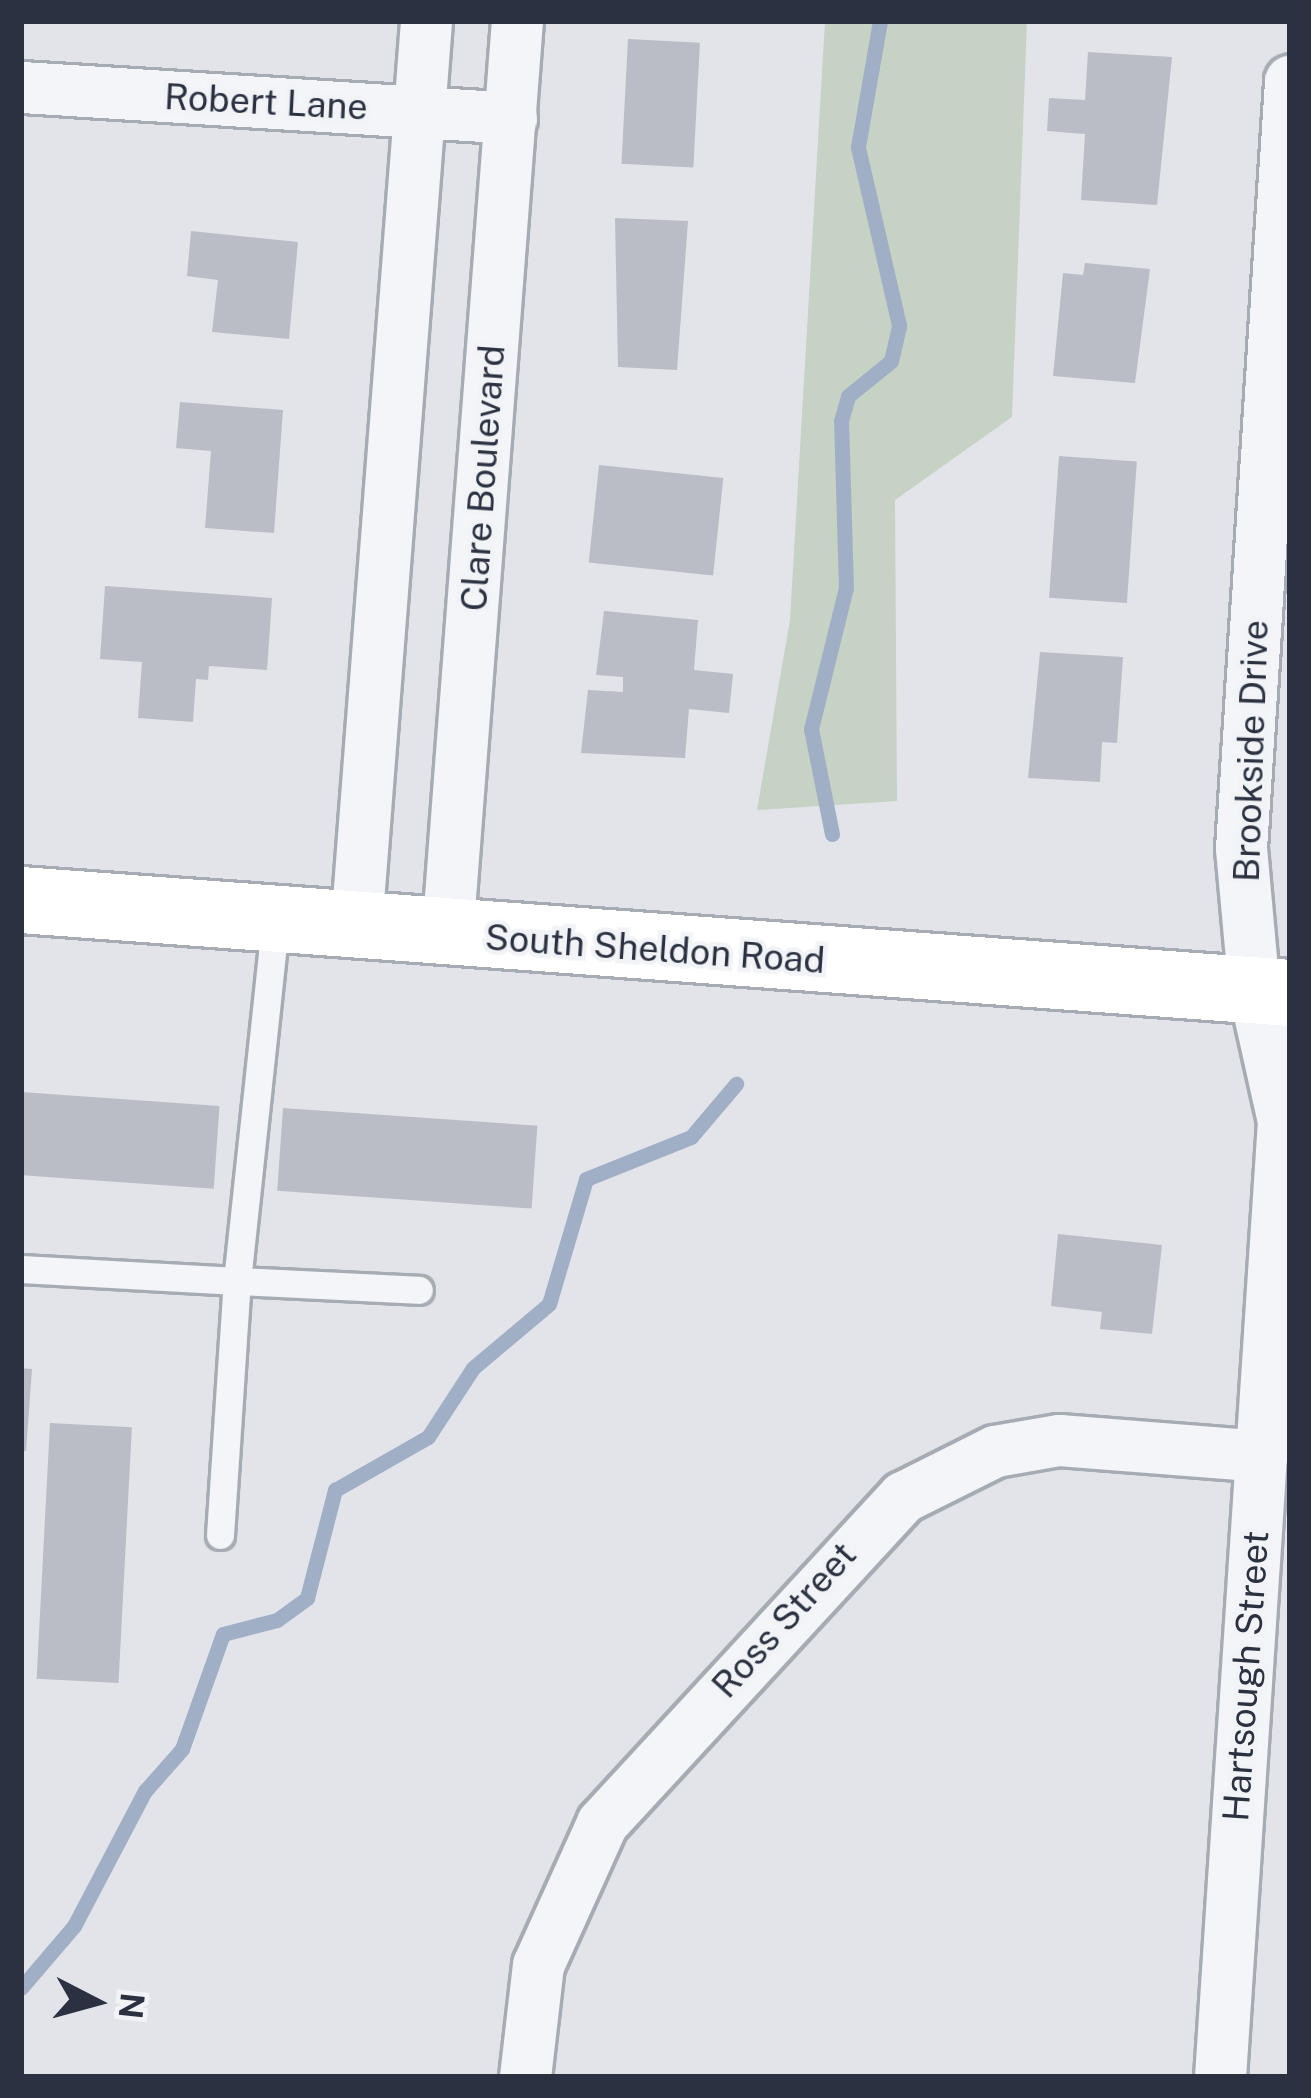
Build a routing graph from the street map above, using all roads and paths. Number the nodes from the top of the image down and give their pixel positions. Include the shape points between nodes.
1 (427, 21) edge
2 (517, 21) edge
3 (1290, 81) edge
4 (22, 87) edge
5 (420, 111) junction
6 (511, 118) junction
7 (21, 900) edge
8 (276, 919) junction
9 (356, 927) junction
10 (447, 936) junction
11 (1272, 992) edge
12 (21, 1269) edge
13 (238, 1281) junction
14 (419, 1290) dead end
15 (1261, 1456) junction
16 (220, 1535) dead end
17 (525, 2077) edge
18 (1220, 2077) edge

1 - 5 street
2 - 6 street, Clare Boulevard
3 - 11 street, Brookside Drive via 1241,848
4 - 5 street, Robert Lane
5 - 6 street, Robert Lane
5 - 9 street
6 - 10 street, Clare Boulevard
7 - 8 main road, South Sheldon Road
8 - 9 main road, South Sheldon Road
8 - 13 lane
9 - 10 main road, South Sheldon Road
10 - 11 main road, South Sheldon Road
11 - 15 street, Hartsough Street via 1283,1121
12 - 13 lane
13 - 14 lane
13 - 16 lane
15 - 17 street, Ross Street via 1059,1440 995,1451 903,1497 602,1823 538,1965
15 - 18 street, Hartsough Street

